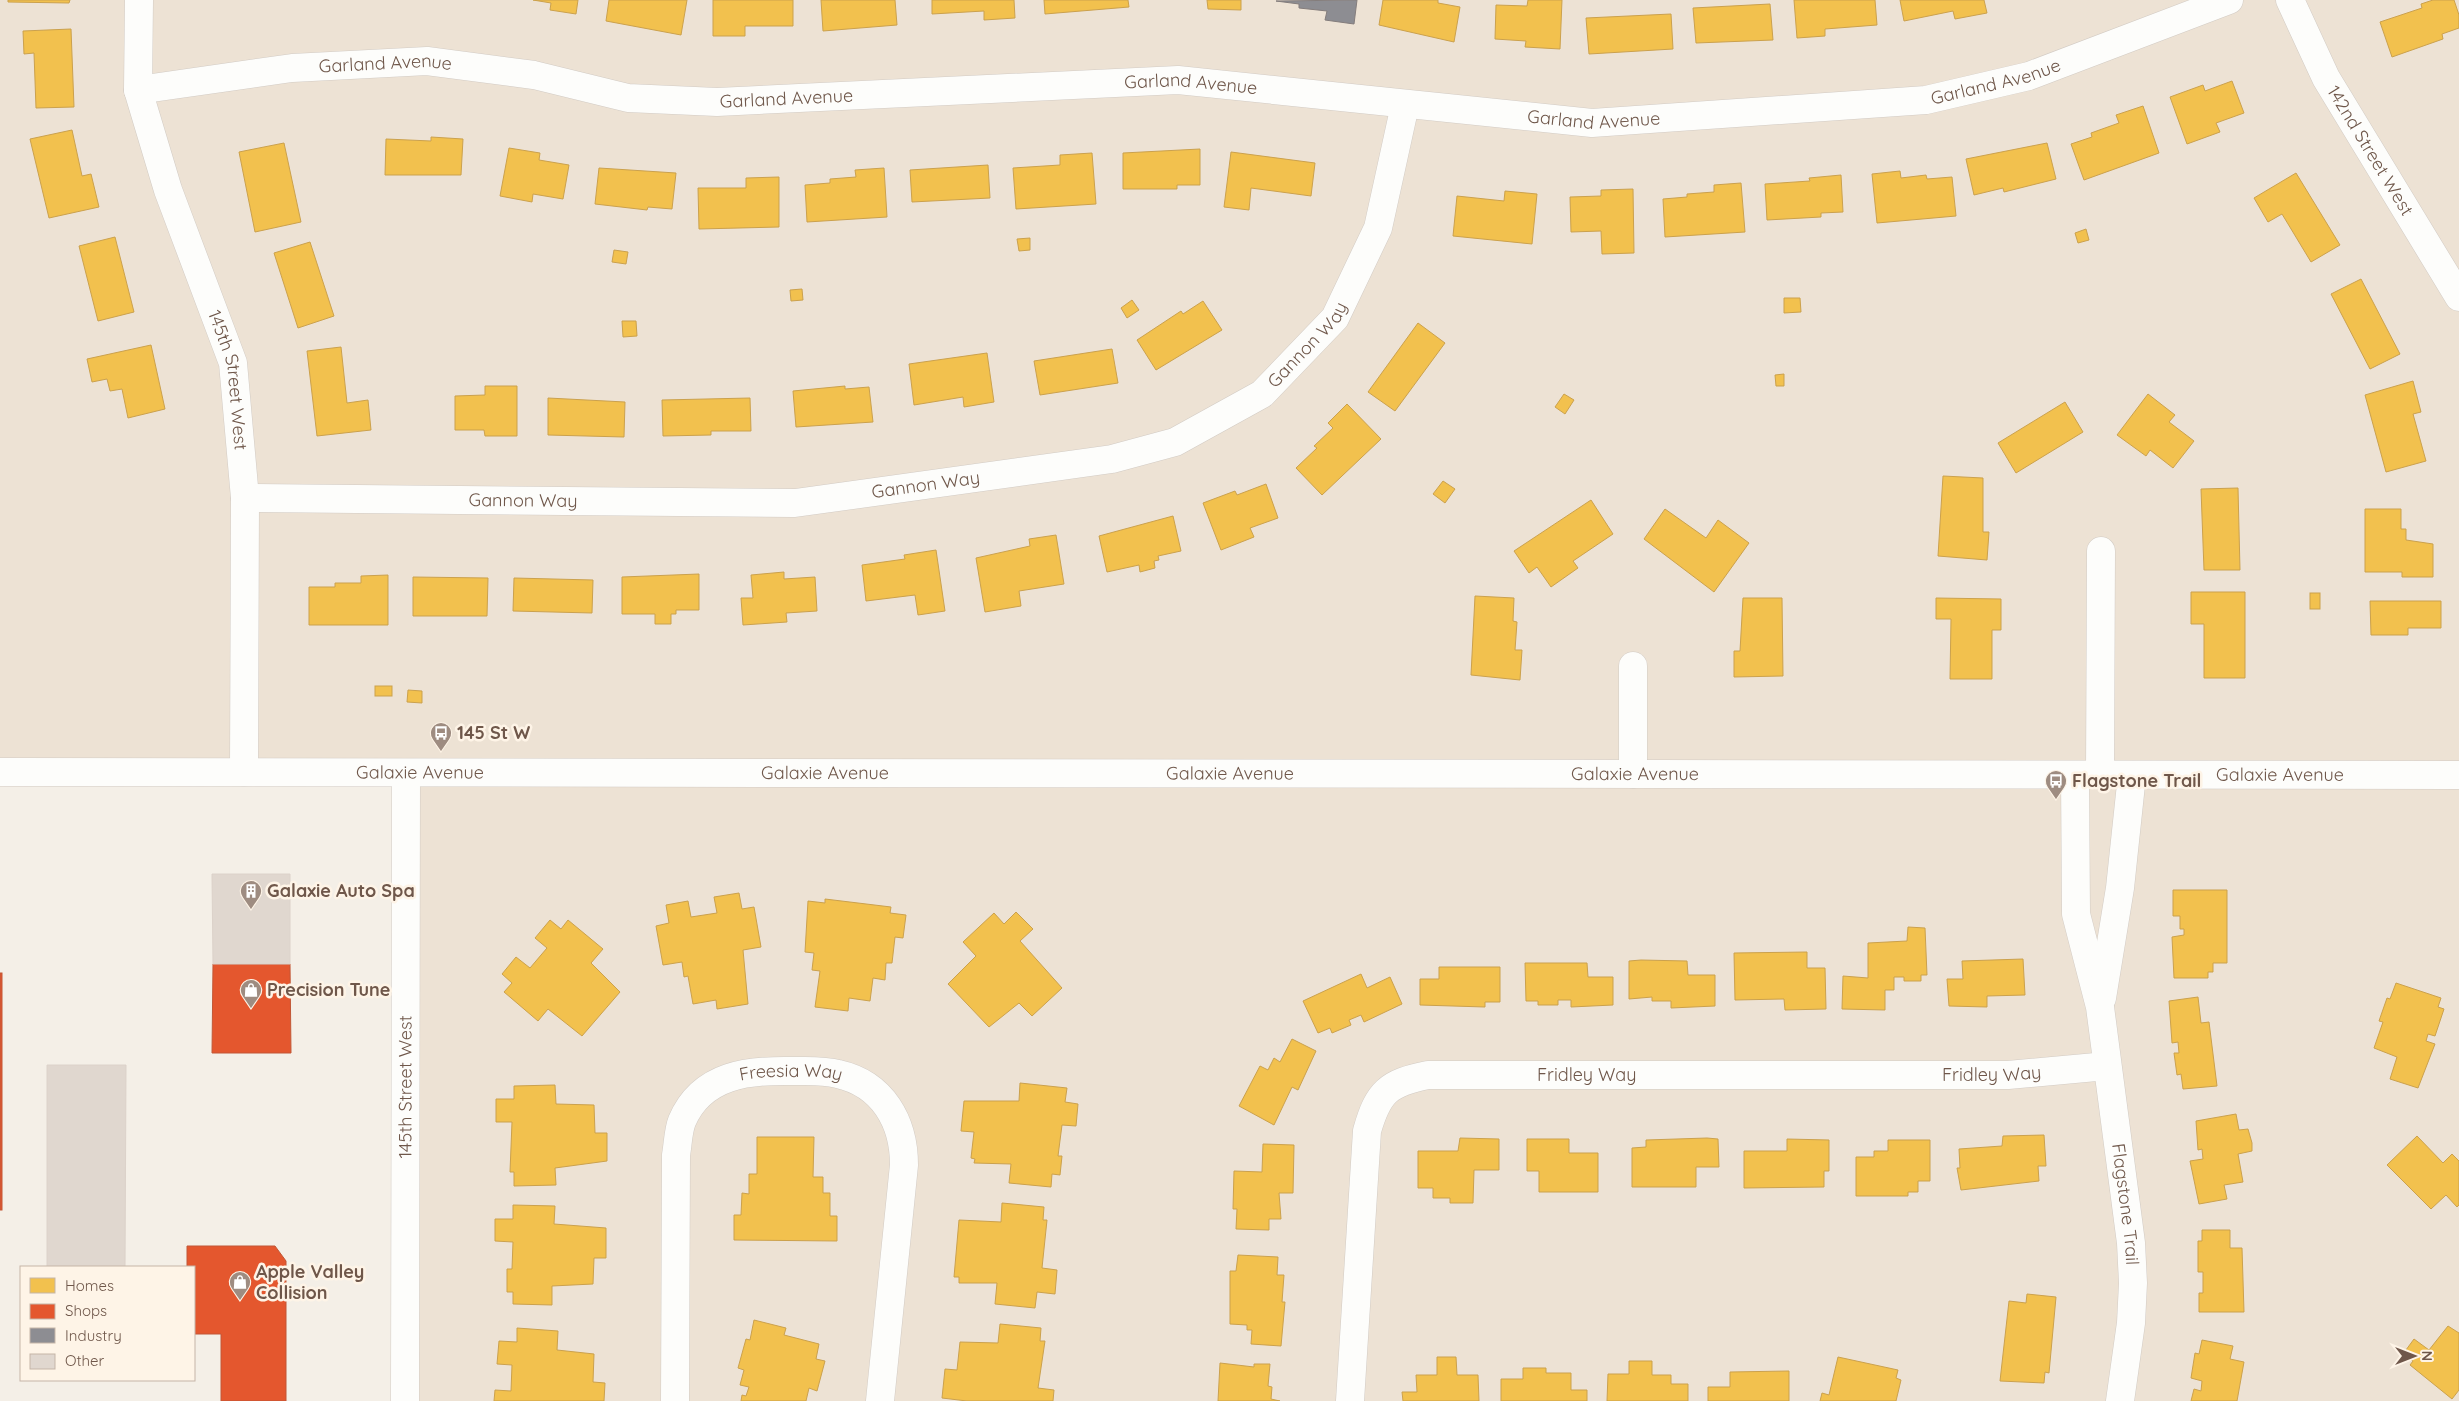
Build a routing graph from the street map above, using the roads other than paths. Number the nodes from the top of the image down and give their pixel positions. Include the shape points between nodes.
1 (139, 0) edge
2 (2229, 0) edge
3 (2290, 0) edge
4 (138, 90) junction
5 (1406, 105) junction
6 (2459, 297) edge
7 (245, 498) junction
8 (2101, 552) dead end
9 (1633, 666) dead end
10 (0, 772) edge
11 (244, 772) junction
12 (406, 773) junction
13 (1633, 774) junction
14 (2087, 774) junction
15 (2132, 774) junction
16 (2459, 775) edge
17 (2100, 1007) junction
18 (2107, 1066) junction
19 (405, 1401) edge
20 (675, 1401) edge
21 (880, 1401) edge
22 (1350, 1401) edge
23 (2120, 1401) edge

1 - 4 street, 145th Street West
2 - 5 street, Garland Avenue via 2029,76 1926,100 1592,122
3 - 6 street, 142nd Street West via 2326,78
4 - 5 street, Garland Avenue via 292,68 427,62 534,75 628,98 727,102 1178,80
4 - 7 street, 145th Street West via 168,190 233,362
5 - 7 street, Gannon Way via 1378,228 1335,318 1262,394 1175,442 1112,459 795,503
7 - 11 street, 145th Street West
8 - 14 street
9 - 13 street
10 - 11 street, Galaxie Avenue
11 - 12 street, Galaxie Avenue
12 - 13 street, Galaxie Avenue
12 - 19 street, 145th Street West
13 - 14 street, Galaxie Avenue
14 - 15 street, Galaxie Avenue
14 - 17 street via 2076,914
15 - 16 street, Galaxie Avenue
15 - 17 street via 2120,888
17 - 18 street, Flagstone Trail
18 - 22 street, Fridley Way via 2008,1075 1428,1075 1404,1080 1384,1092 1372,1111 1367,1131
18 - 23 street, Flagstone Trail via 2127,1203 2133,1283
20 - 21 street, Freesia Way via 676,1155 682,1122 690,1107 714,1084 737,1074 761,1071 822,1072 856,1079 884,1100 900,1130 904,1165

